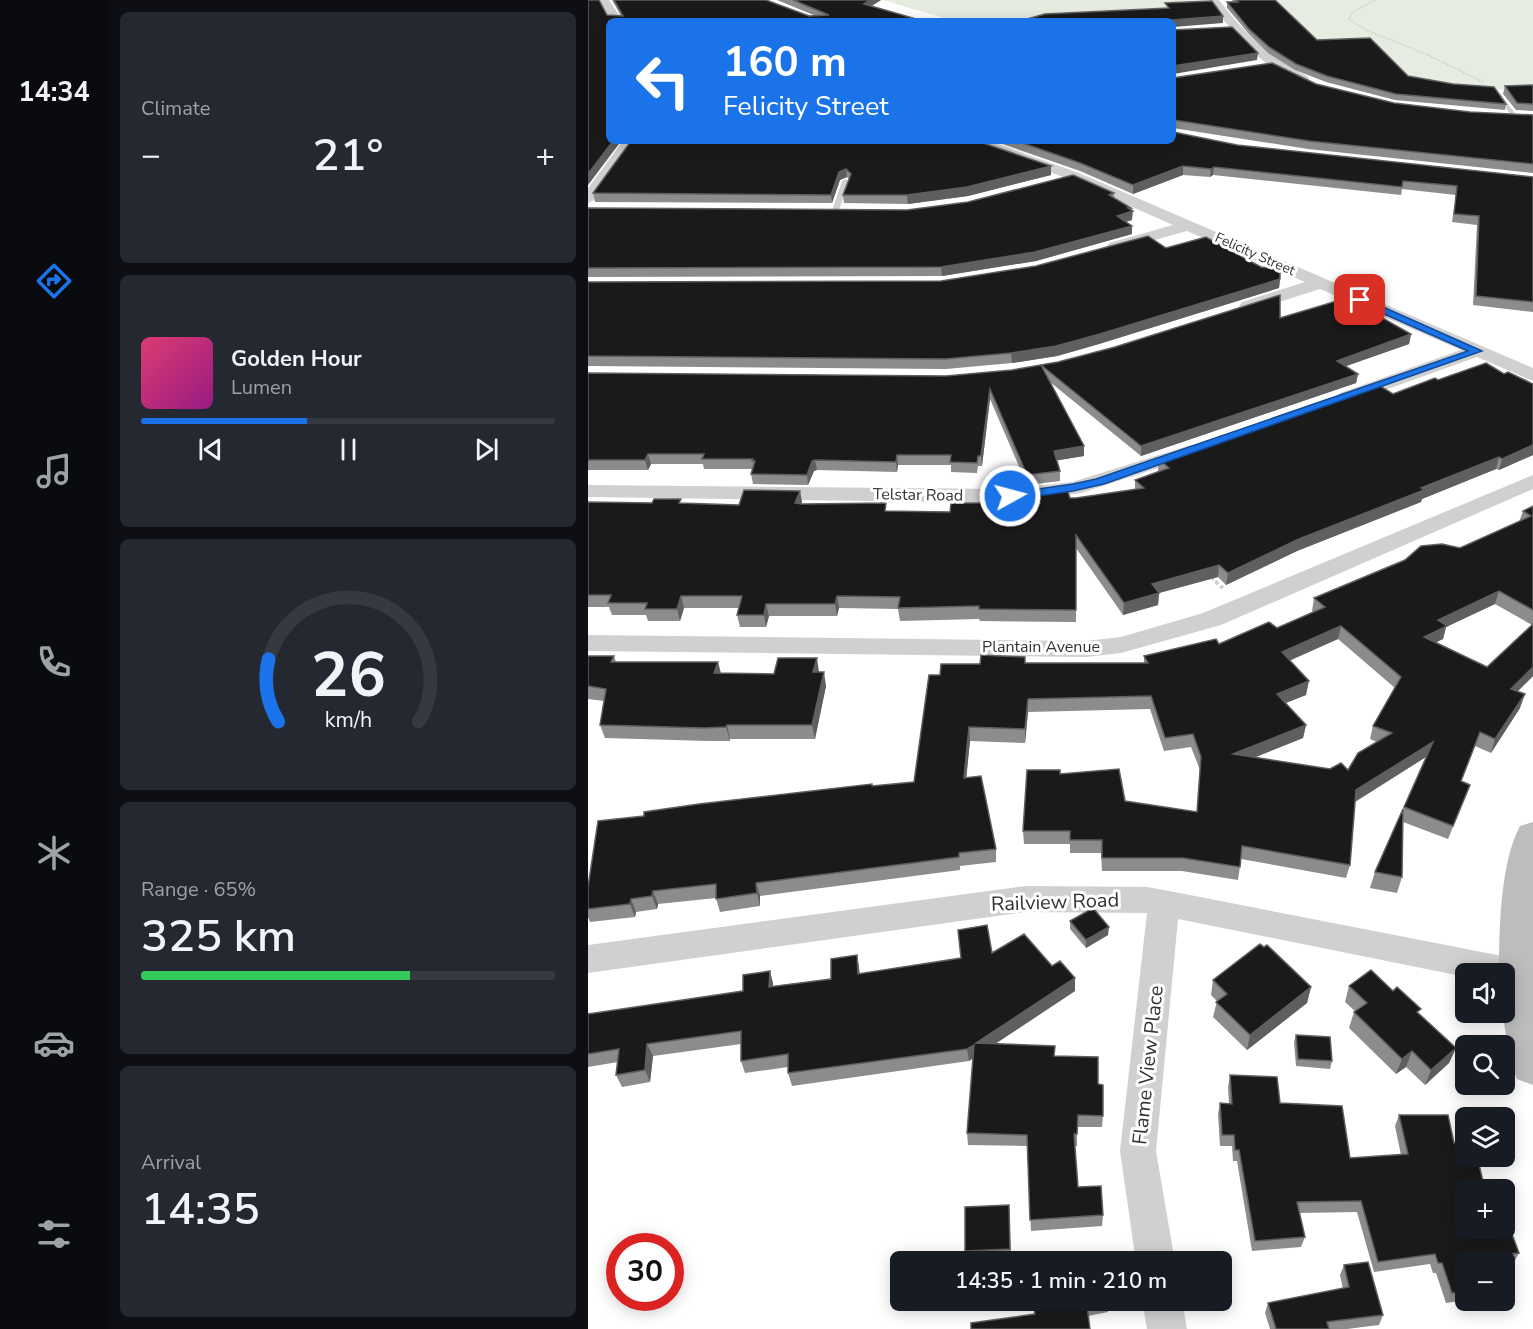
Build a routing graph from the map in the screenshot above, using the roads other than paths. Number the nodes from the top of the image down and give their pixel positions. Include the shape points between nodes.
1 (603, 0) edge
2 (1213, 0) edge
3 (615, 18) edge
4 (1274, 64) junction
5 (1256, 67) edge
6 (1319, 85) edge
7 (1496, 90) edge
8 (1497, 116) edge
9 (1515, 117) junction
10 (1530, 117) edge
11 (628, 144) edge
12 (983, 144) edge
13 (588, 166) edge
14 (610, 166) junction
15 (1074, 176) junction
16 (846, 181) edge
17 (1047, 184) edge
18 (588, 198) edge
19 (834, 212) edge
20 (1189, 225) junction
21 (1098, 251) edge
22 (1321, 283) junction
23 (1231, 311) edge
24 (1477, 351) junction
25 (1533, 375) edge
26 (1333, 401) edge
27 (1211, 444) edge
28 (1533, 481) edge
29 (588, 491) edge
30 (588, 644) edge
31 (1533, 837) edge
32 (1164, 903) junction
33 (588, 959) edge
34 (1518, 973) junction
35 (1533, 1064) edge
36 (1154, 1251) edge
37 (1164, 1311) edge
38 (1167, 1329) edge

1 - 3 street
2 - 4 street via 1230,29
4 - 5 street
4 - 6 street
7 - 9 lane
8 - 9 street
9 - 10 street
11 - 14 street
12 - 15 street, Felicity Street
13 - 14 street
14 - 18 street
15 - 17 street
15 - 20 street, Felicity Street
16 - 19 lane
20 - 21 street
20 - 22 street, Felicity Street
22 - 23 street
22 - 24 street, Felicity Street
24 - 25 street, Felicity Street
24 - 26 street
27 - 29 street, Telstar Road via 1073,488 1010,496
28 - 30 street, Plantain Avenue via 1212,619 1121,645 1086,649
31 - 34 street via 1523,881
32 - 33 street, Railview Road via 1026,899
32 - 34 street, Railview Road
32 - 36 street, Flame View Place via 1138,1151
34 - 35 street
37 - 38 street

